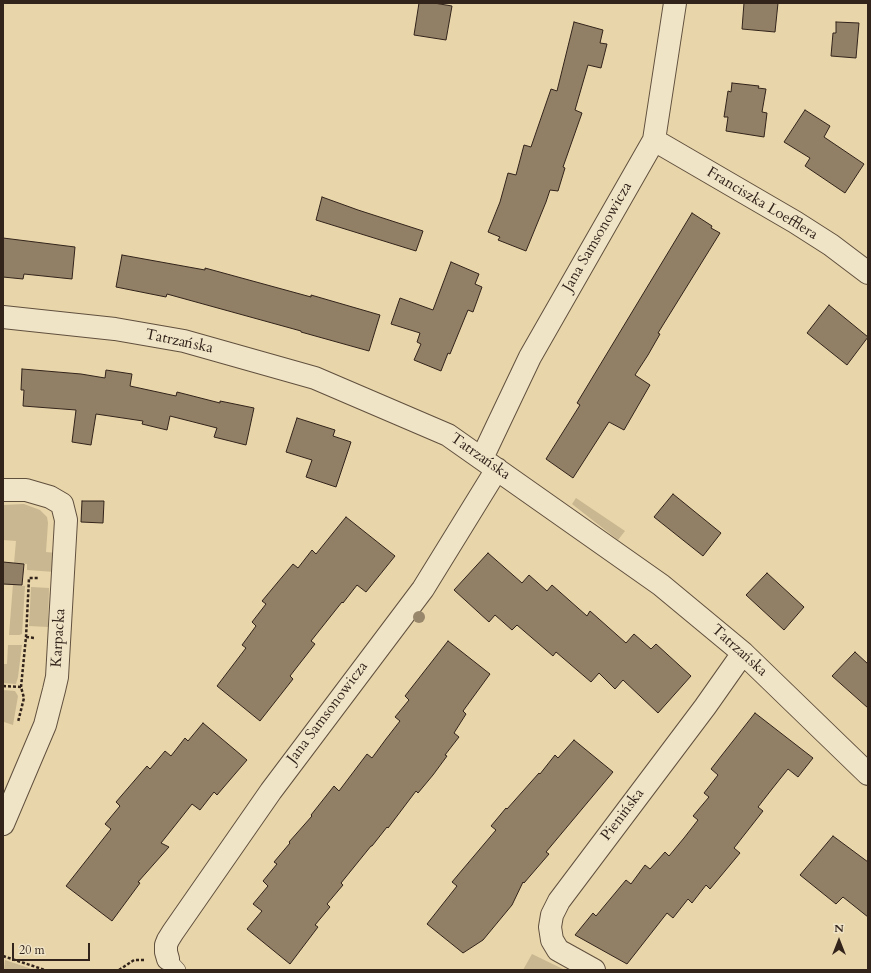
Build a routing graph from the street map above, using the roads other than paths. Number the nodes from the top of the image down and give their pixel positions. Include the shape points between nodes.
1 (675, 3) edge
2 (654, 140) junction
3 (868, 273) edge
4 (3, 317) edge
5 (489, 464) junction
6 (3, 490) edge
7 (743, 653) junction
8 (868, 774) edge
9 (3, 824) edge
10 (173, 964) edge
11 (594, 970) edge

1 - 2 street, Jana Samsonowicza
2 - 3 street, Franciszka Loefflera via 795,222
2 - 5 street, Jana Samsonowicza via 530,357
4 - 5 street, Tatrzańska via 115,329 184,340 315,378 448,435
5 - 7 street, Tatrzańska via 661,585
5 - 10 street, Jana Samsonowicza via 423,589 275,785 173,932 166,946 166,952
6 - 9 street, Karpacka via 26,490 50,497 62,504 66,520 57,677 51,706
7 - 8 street, Tatrzańska
7 - 11 street, Pienińska via 559,901 552,915 552,940 558,950

